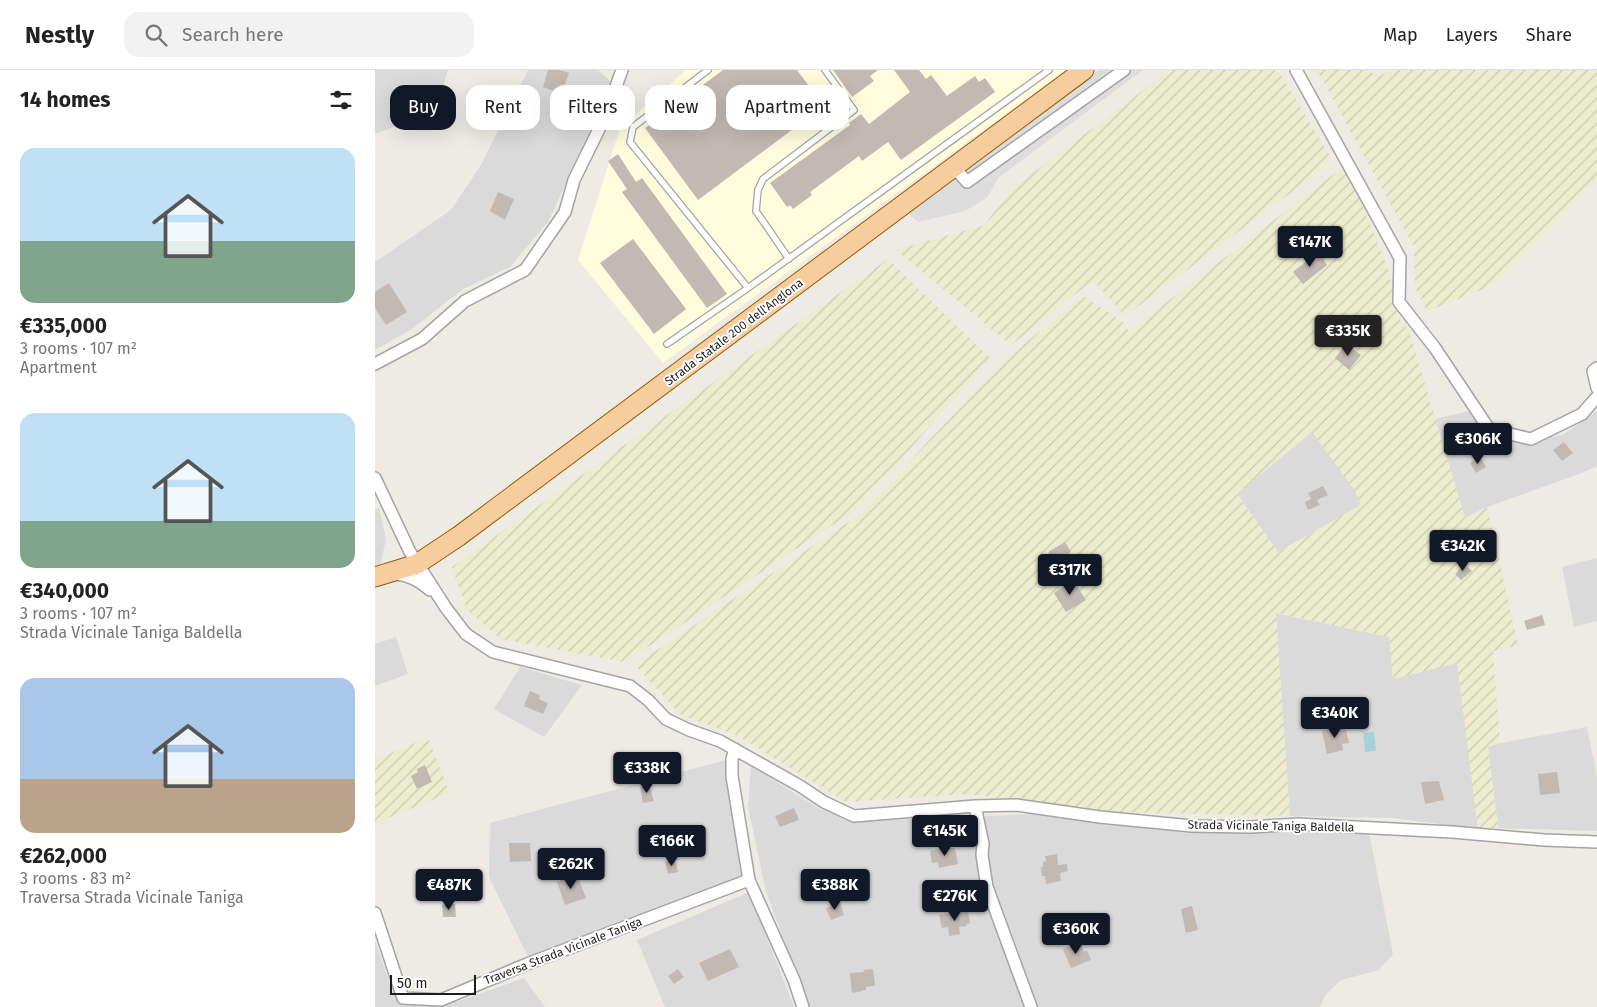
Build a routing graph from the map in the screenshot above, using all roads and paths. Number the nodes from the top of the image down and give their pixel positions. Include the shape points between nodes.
1 (622, 70) edge
2 (708, 70) edge
3 (825, 70) edge
4 (1049, 70) edge
5 (1084, 70) edge
6 (1123, 70) edge
7 (1296, 70) edge
8 (955, 168) junction
9 (789, 259) junction
10 (748, 288) junction
11 (667, 344) dead end
12 (375, 364) edge
13 (1597, 368) edge
14 (1597, 388) edge
15 (1597, 397) edge
16 (375, 478) edge
17 (443, 547) junction
18 (417, 564) junction
19 (379, 576) edge
20 (435, 591) junction
21 (442, 602) junction
22 (735, 749) junction
23 (975, 806) junction
24 (1597, 842) edge
25 (749, 880) junction
26 (375, 913) edge
27 (803, 1007) edge
28 (1031, 1007) edge

1 - 12 street via 604,119 574,180 565,212 525,270 465,301 422,338
2 - 10 lane via 633,127 630,142
3 - 9 lane via 855,110 763,179 758,190 756,211
4 - 9 lane
5 - 8 main road, Strada Statale 200 dell'Anglona
6 - 8 street via 967,182
7 - 15 street via 1400,258 1399,302 1435,348 1489,429 1531,439 1582,414
8 - 17 main road, Strada Statale 200 dell'Anglona
9 - 10 lane
10 - 11 lane
13 - 14 street via 1593,371
16 - 18 street, Strada Vicinale Taniga Baldella
17 - 18 main road, Strada Statale 200 dell'Anglona
17 - 20 street, Strada Vicinale Taniga Baldella via 431,565
18 - 19 main road, Strada Statale 200 dell'Anglona
18 - 20 street, Strada Vicinale Taniga Baldella
19 - 21 street, Strada Vicinale Taniga Baldella via 405,575 417,579
20 - 21 street, Strada Vicinale Taniga Baldella
21 - 22 street, Strada Vicinale Taniga Baldella via 467,634 493,652 629,686 648,700 665,719
22 - 23 street, Strada Vicinale Taniga Baldella via 824,802 854,816
22 - 25 street via 732,776
23 - 24 street, Strada Vicinale Taniga Baldella via 1016,805 1192,826 1297,824
23 - 28 street via 987,887
25 - 26 street, Traversa Strada Vicinale Taniga via 441,1000 403,998
25 - 27 street

